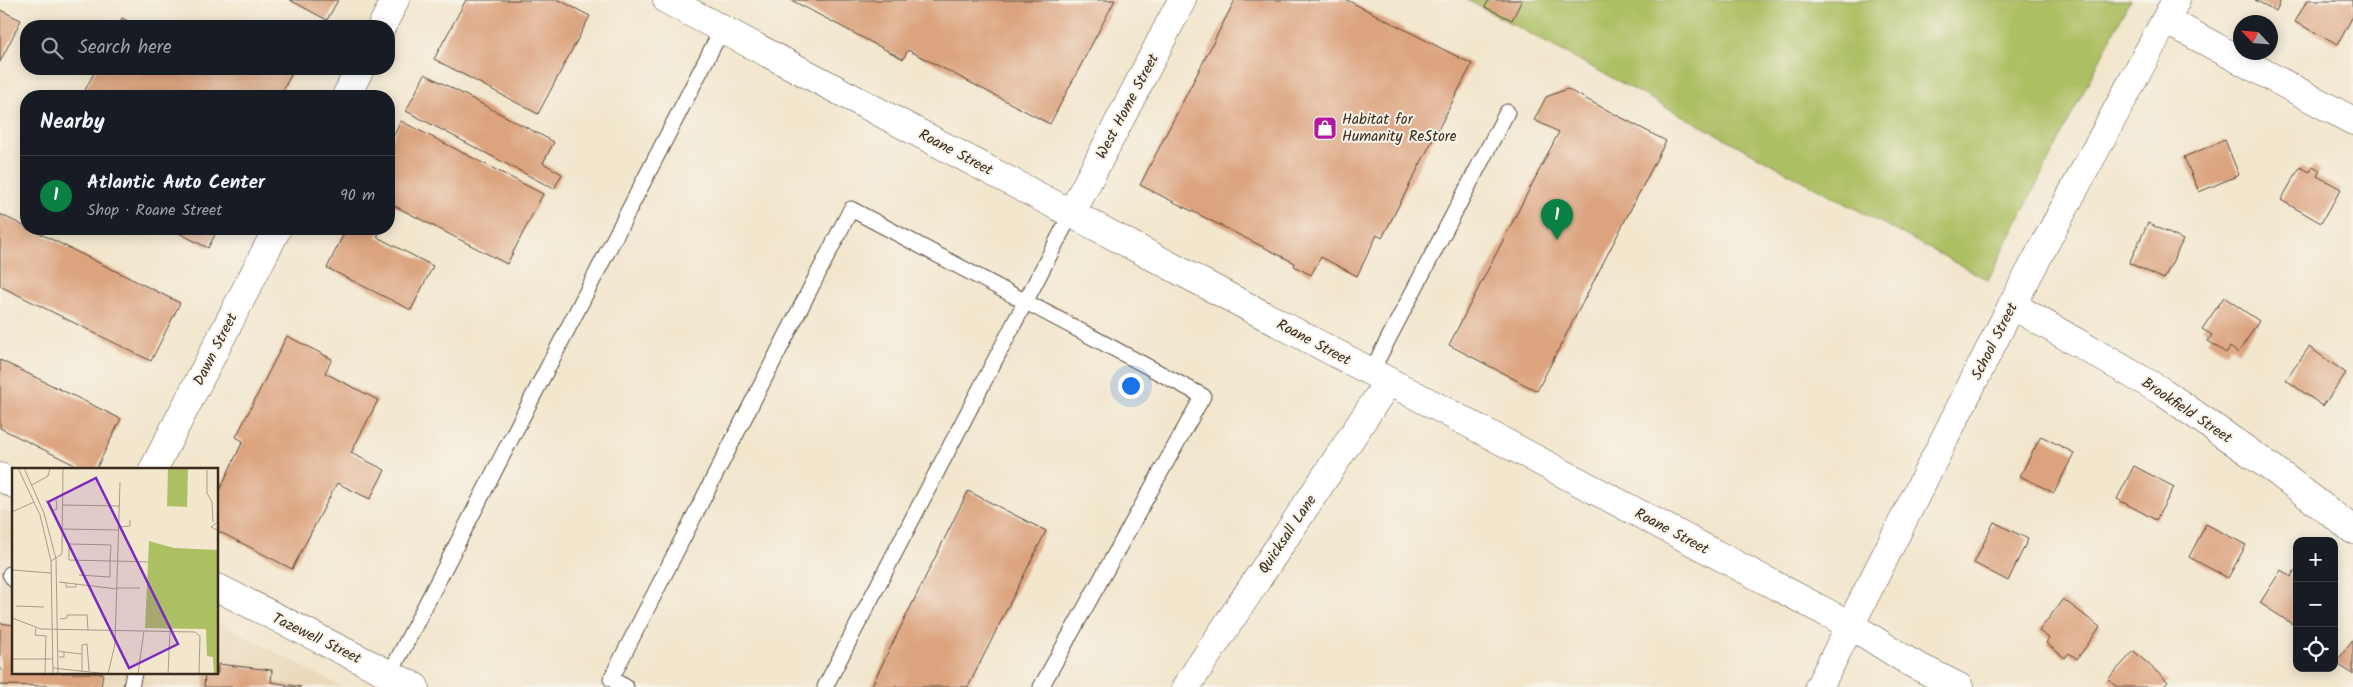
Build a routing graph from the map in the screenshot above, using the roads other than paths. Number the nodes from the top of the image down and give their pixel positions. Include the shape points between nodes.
1 (395, 0) edge
2 (1182, 0) edge
3 (682, 3) edge
4 (2171, 10) edge
5 (385, 20) edge
6 (722, 29) junction
7 (357, 75) edge
8 (349, 90) edge
9 (1507, 112) dead end
10 (2353, 121) edge
11 (1072, 212) junction
12 (274, 235) edge
13 (1026, 302) junction
14 (2012, 305) junction
15 (1380, 377) junction
16 (154, 468) edge
17 (0, 477) edge
18 (12, 483) edge
19 (2353, 530) edge
20 (219, 588) edge
21 (1852, 626) junction
22 (134, 674) edge
23 (390, 674) junction
24 (131, 687) edge
25 (416, 687) edge
26 (626, 687) edge
27 (824, 687) edge
28 (1041, 687) edge
29 (1186, 687) edge
30 (1819, 687) edge
31 (1959, 687) edge

1 - 5 street
2 - 11 street, West Home Street
3 - 6 street, Roane Street
4 - 10 street
4 - 14 street, School Street
6 - 11 street, Roane Street
6 - 23 lane
7 - 8 street
9 - 15 lane
11 - 13 lane
11 - 15 street, Roane Street
12 - 16 street, Dawn Street
13 - 26 lane via 851,209 611,679
13 - 27 lane
13 - 28 lane via 1203,396
14 - 19 street, Brookfield Street via 2163,392
14 - 21 street, School Street
15 - 21 street, Roane Street
15 - 29 street, Quicksall Lane
17 - 18 street
20 - 23 street, Tazewell Street
21 - 30 street, School Street
21 - 31 street, Roane Street via 1911,663
22 - 24 lane
23 - 25 street, Tazewell Street

